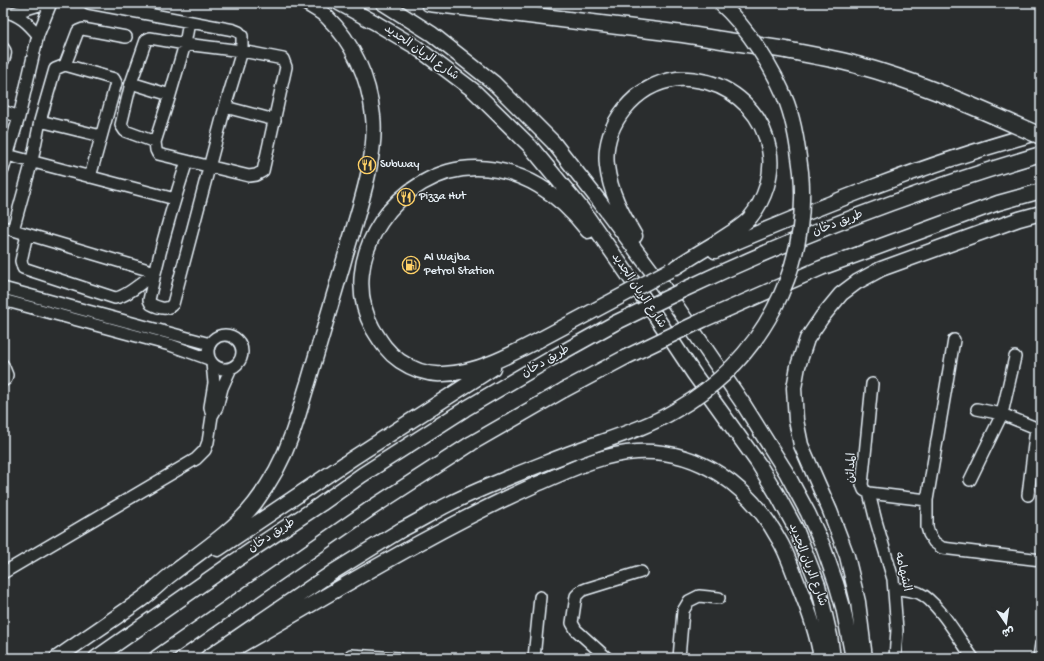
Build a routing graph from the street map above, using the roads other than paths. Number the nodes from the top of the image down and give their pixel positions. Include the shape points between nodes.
1 (46, 3) edge
2 (51, 3) edge
3 (89, 3) edge
4 (306, 3) edge
5 (339, 3) edge
6 (383, 3) edge
7 (429, 3) edge
8 (720, 3) edge
9 (8, 12) edge
10 (188, 22) junction
11 (38, 35) junction
12 (126, 37) dead end
13 (185, 44) junction
14 (3, 48) edge
15 (242, 51) junction
16 (3, 61) edge
17 (65, 65) junction
18 (131, 83) junction
19 (170, 96) junction
20 (225, 107) junction
21 (3, 111) edge
22 (19, 117) junction
23 (275, 120) junction
24 (40, 121) junction
25 (1041, 132) edge
26 (101, 136) junction
27 (1041, 136) edge
28 (155, 142) junction
29 (1041, 154) edge
30 (7, 155) junction
31 (32, 161) junction
32 (187, 161) junction
33 (209, 167) junction
34 (3, 170) edge
35 (90, 177) junction
36 (1041, 191) edge
37 (175, 199) junction
38 (1041, 212) edge
39 (8, 229) edge
40 (27, 234) junction
41 (673, 269) junction
42 (154, 272) junction
43 (633, 282) junction
44 (662, 285) junction
45 (3, 288) edge
46 (3, 300) edge
47 (954, 340) dead end
48 (210, 344) junction
49 (522, 349) junction
50 (1016, 357) dead end
51 (210, 361) junction
52 (3, 365) edge
53 (231, 368) junction
54 (3, 381) edge
55 (872, 384) dead end
56 (977, 409) dead end
57 (1002, 414) junction
58 (212, 416) junction
59 (1039, 429) edge
60 (970, 480) dead end
61 (869, 493) junction
62 (1028, 495) dead end
63 (927, 500) junction
64 (1041, 560) edge
65 (641, 572) dead end
66 (3, 573) edge
67 (894, 588) junction
68 (540, 597) dead end
69 (144, 598) junction
70 (719, 598) dead end
71 (1041, 644) edge
72 (351, 655) dead end
73 (1040, 657) edge
74 (57, 658) edge
75 (96, 658) edge
76 (156, 658) edge
77 (207, 658) edge
78 (218, 658) edge
79 (398, 658) edge
80 (534, 658) edge
81 (607, 658) edge
82 (679, 658) edge
83 (821, 658) edge
84 (834, 658) edge
85 (853, 658) edge
86 (865, 658) edge
87 (895, 658) edge
88 (973, 658) edge

1 - 9 street
2 - 11 street
3 - 10 street
4 - 69 main road via 324,15 344,36 360,67 369,93 374,138 362,196 291,437 269,483 254,505 239,520
5 - 43 main road, شارع الريان الجديد via 416,47 473,90 530,146 577,204
6 - 44 main road, شارع الريان الجديد via 432,34 494,83 553,142
7 - 27 highway, bridge via 683,34 786,50 856,65 902,79
8 - 77 main road, bridge via 742,26 776,79 787,102 799,154 802,204 800,234 779,300 747,352 698,397 675,411 464,498 401,530 333,572
9 - 11 street via 27,23
10 - 13 street
10 - 15 street via 239,32 242,36
11 - 22 street
12 - 17 street via 83,29 78,31
13 - 15 street
13 - 18 street via 154,38 146,40
13 - 19 street
14 - 16 street
15 - 20 street
15 - 23 street via 283,59 285,62
17 - 24 street via 55,69
17 - 26 street via 114,79 116,83
18 - 19 street
18 - 28 street via 121,125 125,131
19 - 28 street
20 - 23 street
20 - 33 street
21 - 22 street
22 - 30 street
23 - 33 street via 263,171 256,176
24 - 26 street
24 - 31 street
25 - 41 main road via 996,144 849,196
26 - 35 street
28 - 32 street via 158,154
29 - 75 main road, طريق دخان, bridge via 897,201 735,265 615,323 465,409 362,475
30 - 31 street
30 - 34 street
31 - 35 street
31 - 39 street
32 - 33 street
32 - 37 street
33 - 42 street via 173,304 165,309 158,308 149,300
35 - 37 street
36 - 76 main road, bridge via 998,203 821,268 626,357 472,443 370,509
37 - 42 street
38 - 86 main road via 881,269 863,278 841,294 807,338 794,388 800,445 847,556 858,602
39 - 40 street
40 - 42 street
40 - 42 street via 21,261 24,268 115,298 126,294
41 - 44 main road via 748,219 765,192 770,170 769,146 762,127 748,106 729,90 700,80 677,79 648,88 622,111 610,134 606,156 608,177 614,196
41 - 49 main road, bridge
43 - 49 main road via 573,214 550,193 520,175 485,168 469,168 421,183 392,207 377,228 367,250 361,286 365,311 381,344 404,364 429,373 441,374 486,365
43 - 84 main road, شارع الريان الجديد via 778,496 796,530 818,585
44 - 85 main road, شارع الريان الجديد via 742,402 786,472 808,513 836,583
45 - 48 street
46 - 51 street via 170,345
47 - 63 street
48 - 51 street
48 - 53 street via 223,336 237,341 241,356
49 - 69 main road
50 - 57 street
51 - 53 street via 221,369
51 - 58 street via 214,383 210,407
52 - 54 street via 8,375
53 - 58 street
55 - 61 street, المدائن via 862,485
56 - 57 street
57 - 59 street
57 - 60 street
58 - 66 street via 208,442 205,450 196,459
59 - 62 street
61 - 63 street, المدائن
61 - 67 street, الشهامه
63 - 64 street via 929,534 942,548
65 - 81 street via 586,589 576,596 572,623 576,630
67 - 87 street, الشهامه via 897,630
67 - 88 street via 916,592 928,599
68 - 80 street
69 - 74 main road
70 - 82 street via 699,596 689,601 683,611
71 - 73 street
72 - 79 street
78 - 83 main road via 468,517 584,464 637,452 659,453 701,464 723,476 751,499 770,523 787,557 809,613

